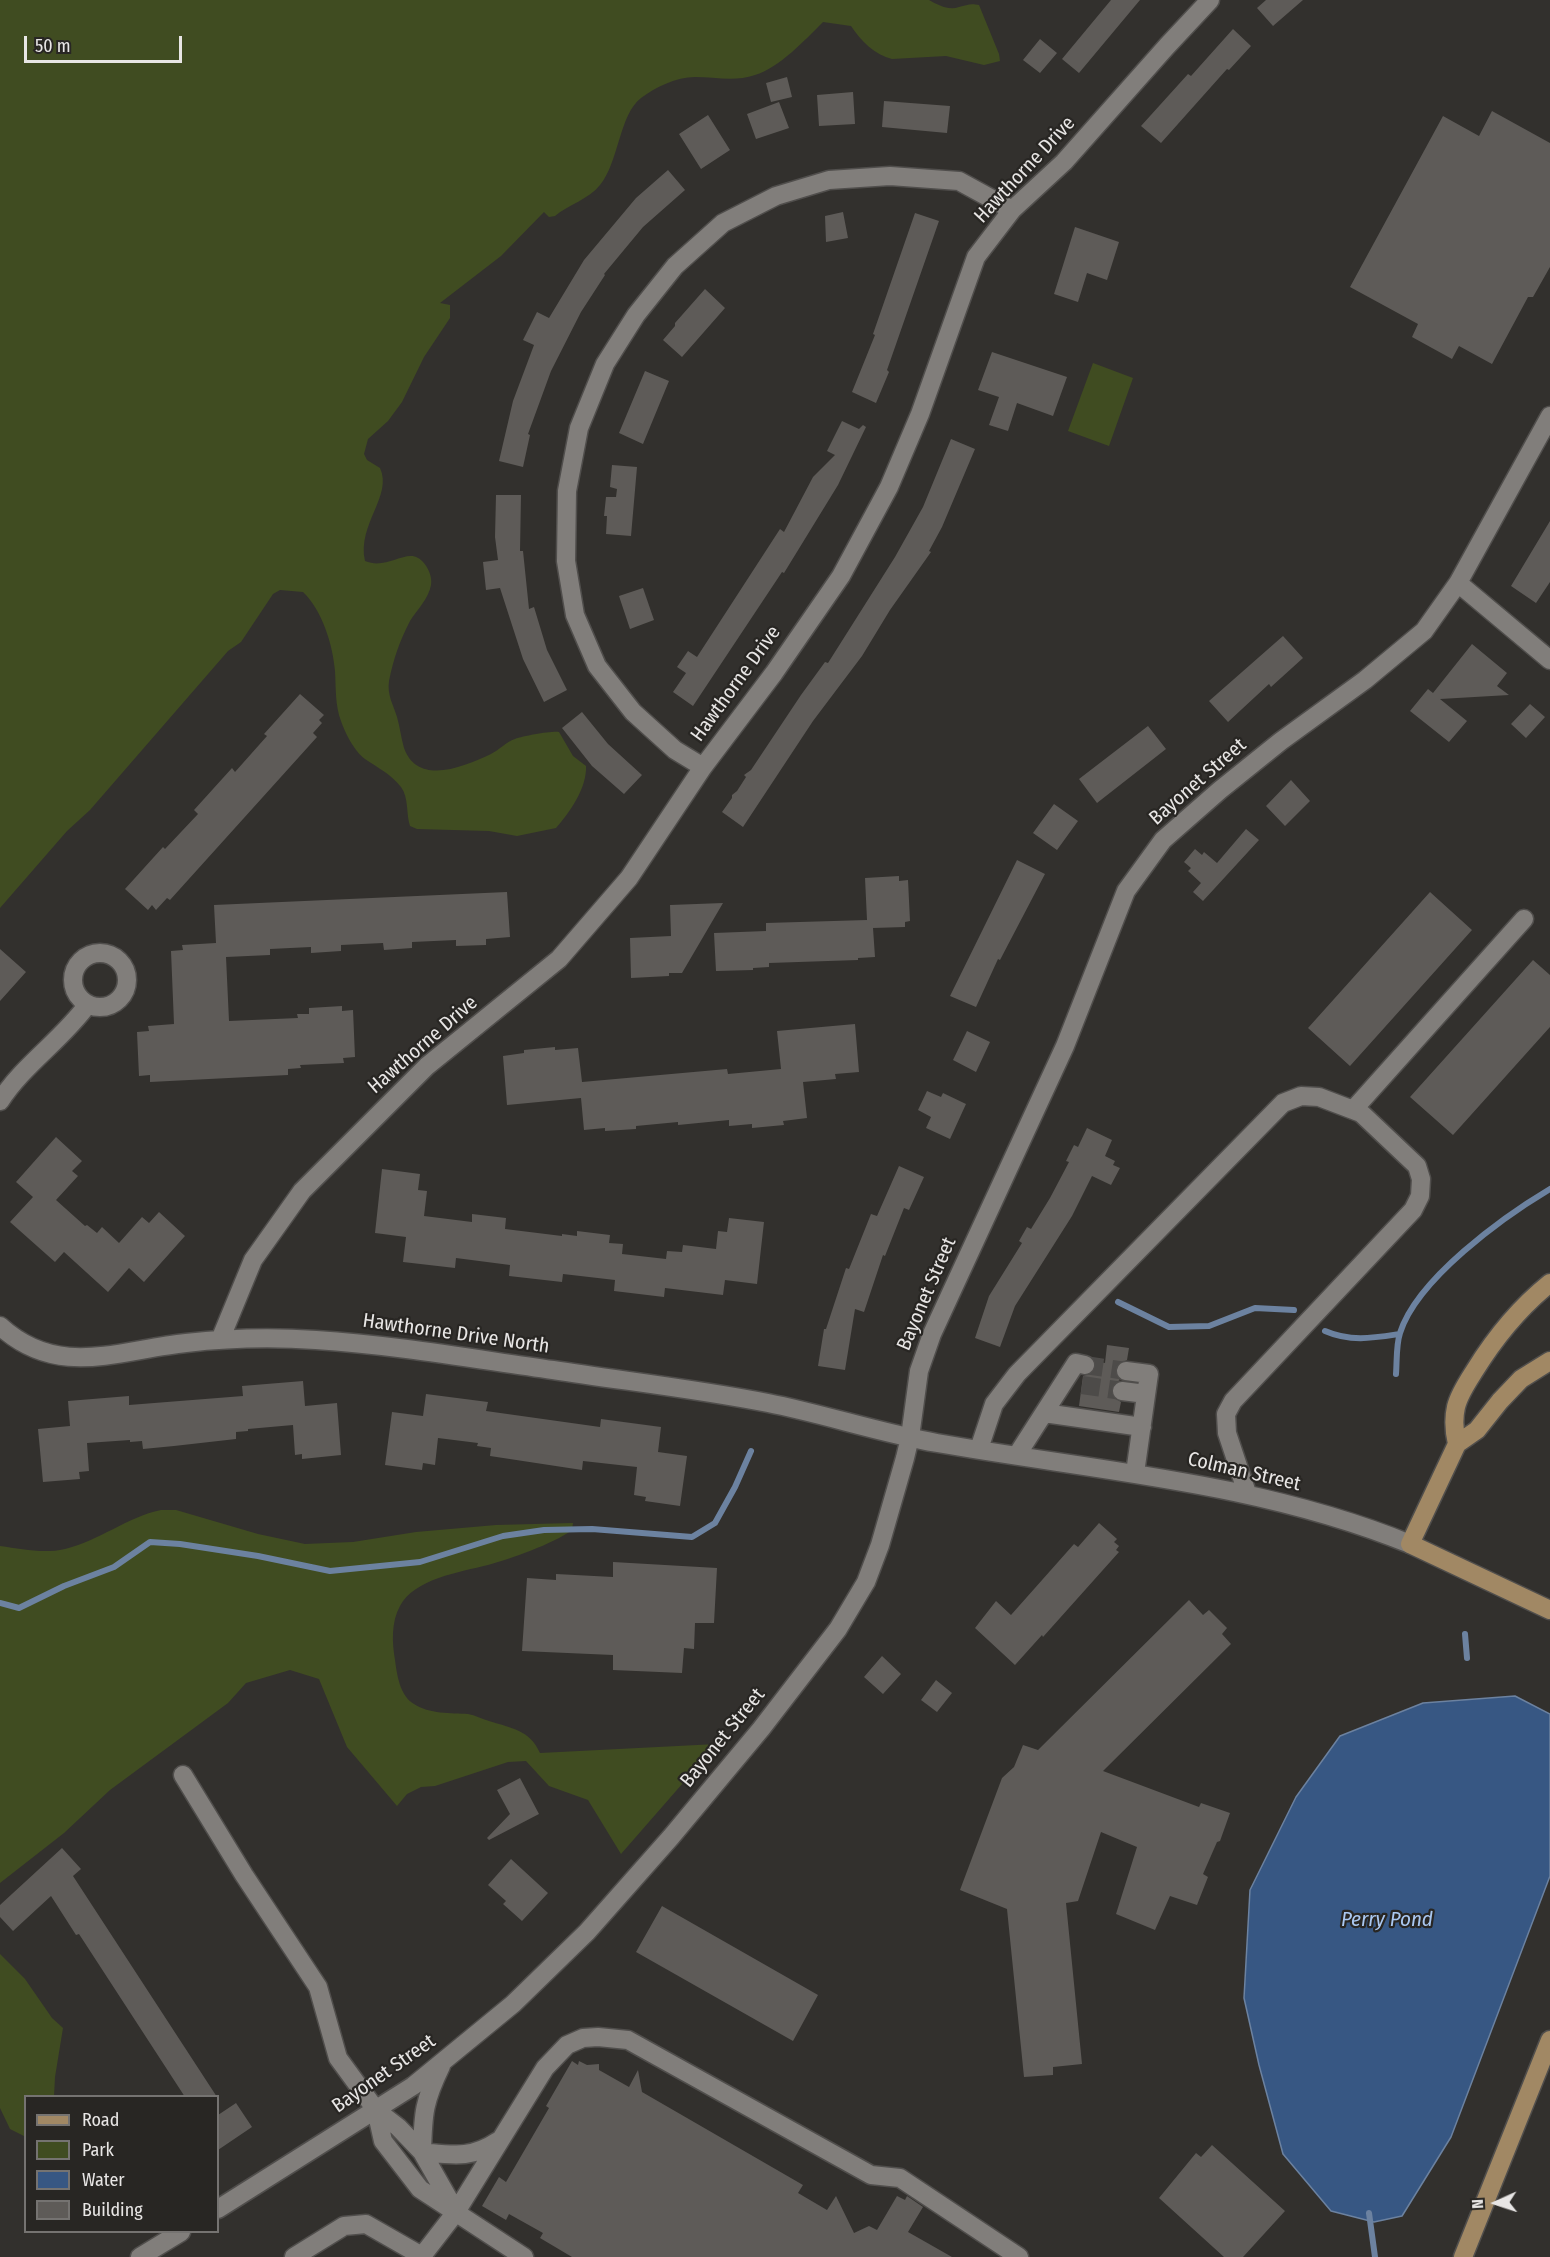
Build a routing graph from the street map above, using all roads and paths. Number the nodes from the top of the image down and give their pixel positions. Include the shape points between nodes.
1 (1210, 0) edge
2 (1012, 210) junction
3 (1550, 416) edge
4 (1458, 583) junction
5 (1550, 660) edge
6 (703, 767) junction
7 (1524, 919) dead end
8 (88, 1004) dead end
9 (0, 1101) edge
10 (1353, 1110) junction
11 (1550, 1282) edge
12 (0, 1326) edge
13 (220, 1340) junction
14 (1550, 1361) edge
15 (1085, 1365) tunnel mouth
16 (1126, 1371) tunnel mouth
17 (1063, 1382) junction
18 (1082, 1385) tunnel mouth
19 (1122, 1391) tunnel mouth
20 (1146, 1394) junction
21 (1044, 1413) junction
22 (1142, 1427) junction
23 (910, 1437) junction
24 (1457, 1444) junction
25 (979, 1449) junction
26 (1017, 1455) junction
27 (1136, 1473) junction
28 (1247, 1493) junction
29 (1410, 1544) junction
30 (1550, 1610) edge
31 (183, 1775) dead end
32 (1550, 2040) edge
33 (443, 2062) junction
34 (376, 2110) junction
35 (501, 2139) junction
36 (422, 2152) junction
37 (219, 2208) edge
38 (456, 2212) junction
39 (179, 2233) edge
40 (140, 2257) edge
41 (294, 2257) edge
42 (524, 2257) edge
43 (1019, 2257) edge
44 (1463, 2257) edge

1 - 2 street, Hawthorne Drive via 1064,162
2 - 6 street, Hawthorne Drive via 976,257 920,414 889,487 841,576
2 - 6 street via 959,181 890,176 829,180 776,196 723,223 675,267 636,315 605,364 579,428 567,491 566,561 575,615 597,666 633,712 675,750
3 - 4 street, Bayonet Street
4 - 5 street
4 - 23 street, Bayonet Street via 1424,631 1220,789 1163,840 1126,891 1065,1046 932,1334 919,1371
6 - 13 street, Hawthorne Drive via 628,878 559,959 427,1066 302,1191 253,1260
7 - 10 street
8 - 9 street
10 - 25 street via 1301,1096 1283,1103 1017,1374 994,1404
10 - 28 street via 1417,1166 1420,1196 1413,1210 1233,1401 1226,1414 1227,1433
11 - 24 main road via 1506,1324 1471,1377 1455,1409
12 - 13 street, Hawthorne Drive North via 36,1349 76,1358
13 - 23 street, Hawthorne Drive North via 309,1339 397,1348 759,1401
14 - 24 main road via 1521,1379 1477,1430
15 - 17 street via 1076,1363
16 - 20 street via 1149,1374
17 - 18 street
17 - 21 street
19 - 20 street
20 - 22 street
21 - 22 street
21 - 26 street
22 - 27 street
23 - 25 street, Colman Street
23 - 33 street, Bayonet Street via 866,1582 838,1629 735,1760 587,1932 513,2004
24 - 29 main road
25 - 26 street, Colman Street
26 - 27 street, Colman Street
27 - 28 street, Colman Street
28 - 29 street, Colman Street
29 - 30 main road, Colman Street
31 - 34 street via 318,1987 338,2058
32 - 44 main road
33 - 34 street, Bayonet Street
33 - 36 street via 426,2099
34 - 36 street
34 - 37 street, Bayonet Street
34 - 38 street via 383,2141 420,2189
35 - 36 street via 473,2154
35 - 38 street
35 - 43 street via 545,2067 567,2045 583,2038 628,2040 871,2175 900,2178
36 - 38 street
38 - 41 street via 422,2256 366,2224 344,2226
38 - 42 street
39 - 40 street

